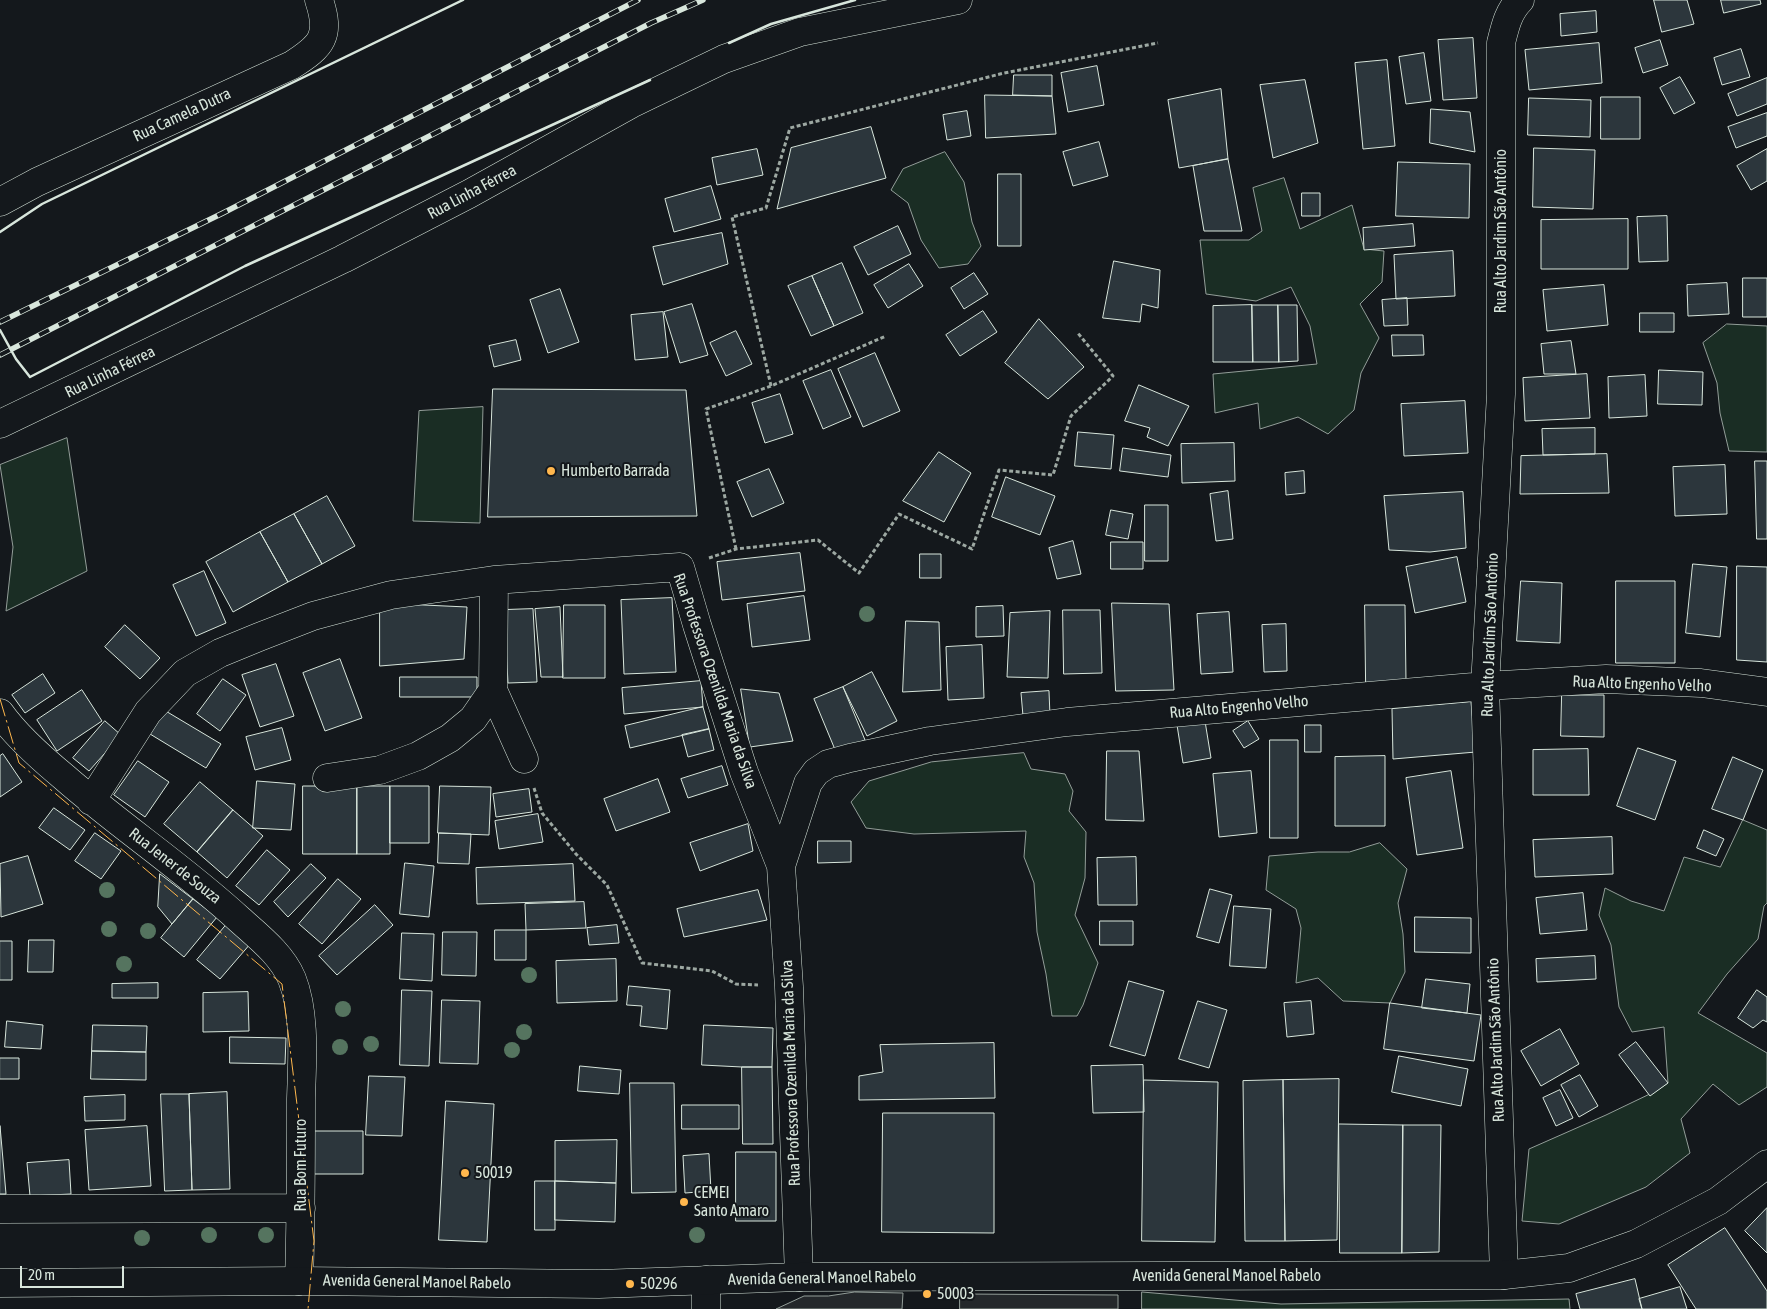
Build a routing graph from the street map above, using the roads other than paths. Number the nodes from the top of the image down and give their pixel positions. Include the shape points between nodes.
1 (320, 0) edge
2 (958, 0) edge
3 (1520, 0) edge
4 (0, 202) edge
5 (0, 424) edge
6 (494, 580) junction
7 (1485, 686) junction
8 (494, 690) junction
9 (1767, 692) edge
10 (2, 718) edge
11 (524, 759) road end
12 (327, 778) dead end
13 (91, 801) junction
14 (782, 866) junction
15 (302, 1048) joint
16 (1767, 1164) edge
17 (301, 1208) junction
18 (0, 1210) edge
19 (1504, 1275) junction
20 (799, 1277) junction
21 (706, 1280) junction
22 (299, 1281) junction
23 (0, 1283) edge
24 (706, 1309) edge

1 - 4 street, Rua Camela Dutra via 326,26 322,39 312,51 292,65 36,182
2 - 5 street, Rua Linha Férrea via 800,32 724,59 631,104 343,259
3 - 7 street, Rua Alto Jardim São Antônio via 1506,22 1501,43 1501,394
6 - 8 street
6 - 13 street, Rua Professora Ozenilda Maria da Silva via 391,595 313,616 220,653 185,673 148,712
6 - 14 street, Rua Professora Ozenilda Maria da Silva via 680,567 744,772
7 - 9 street, Rua Alto Engenho Velho via 1606,679 1701,683
7 - 14 street, Rua Alto Engenho Velho via 1067,722 930,741 850,758 828,764 808,783
7 - 19 street, Rua Alto Jardim São Antônio
8 - 11 street
8 - 12 street via 473,719 450,738 418,756 380,770
10 - 13 street, Rua Jener de Souza
13 - 15 street, Rua Jener de Souza via 210,891 282,960 298,999
14 - 20 street, Rua Professora Ozenilda Maria da Silva
15 - 17 street, Rua Bom Futuro
16 - 19 street, Avenida General Manoel Rabelo via 1718,1200 1636,1244 1569,1268
17 - 18 street
17 - 22 street, Rua Bom Futuro
19 - 20 street, Avenida General Manoel Rabelo
20 - 21 street, Avenida General Manoel Rabelo
21 - 22 street, Avenida General Manoel Rabelo via 599,1284
21 - 24 street
22 - 23 street, Avenida General Manoel Rabelo

